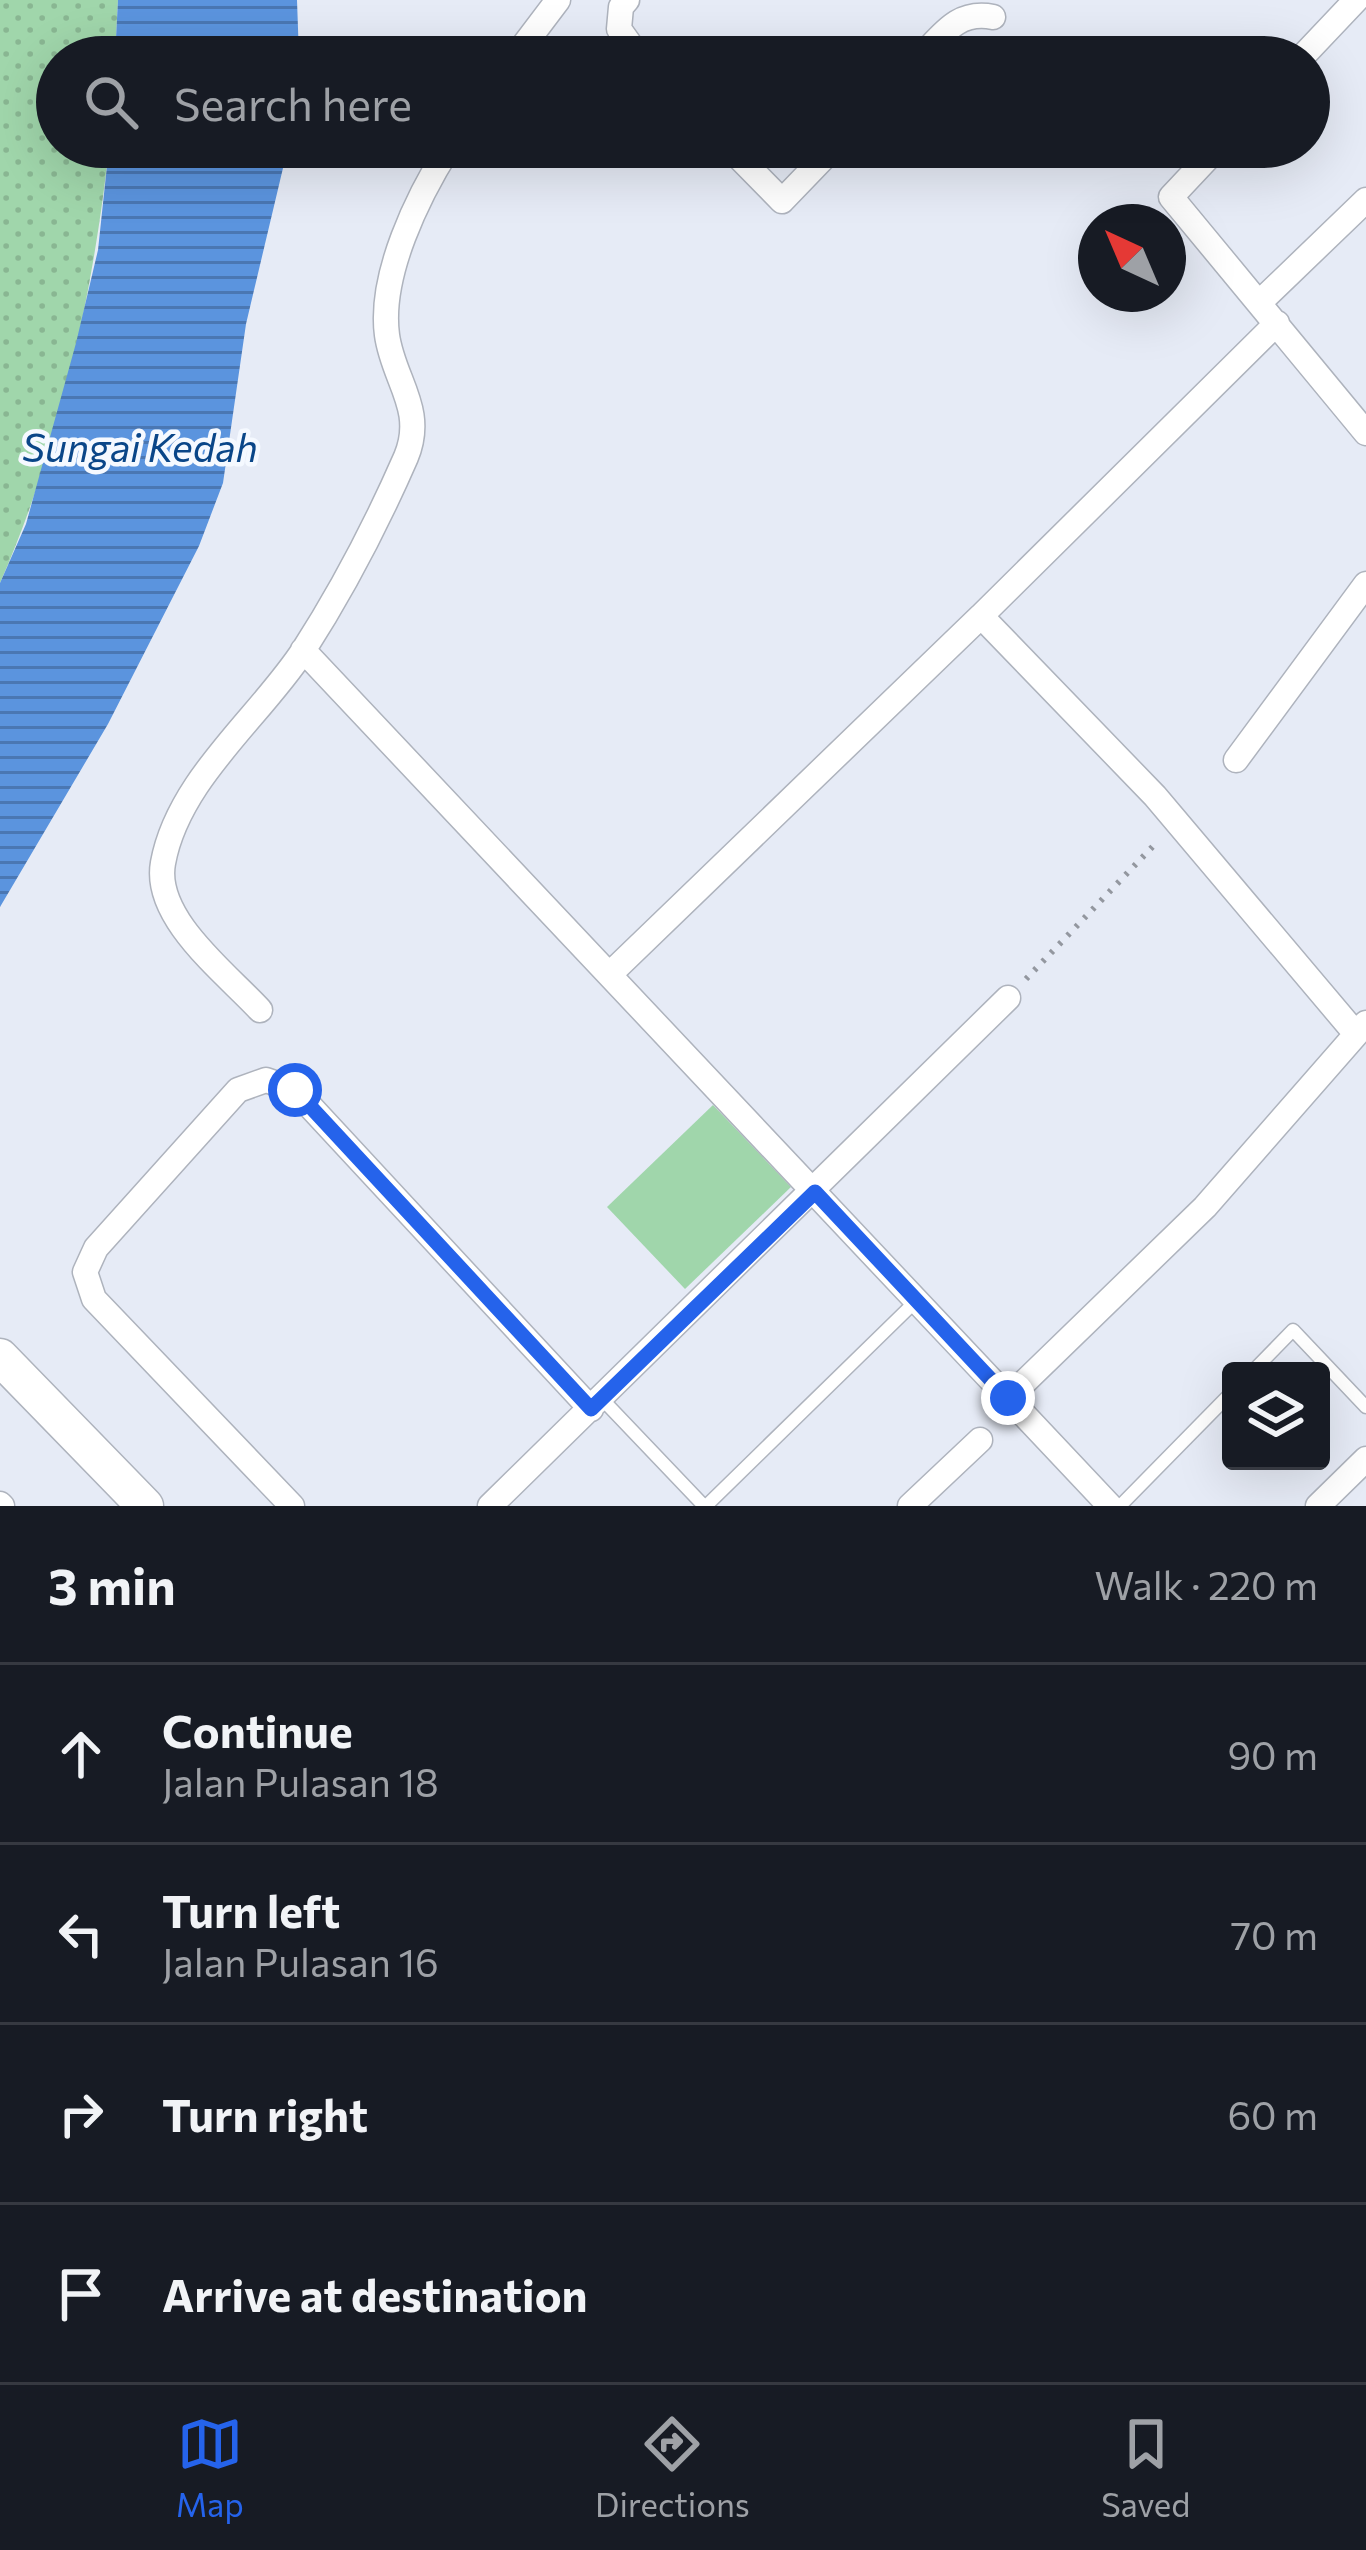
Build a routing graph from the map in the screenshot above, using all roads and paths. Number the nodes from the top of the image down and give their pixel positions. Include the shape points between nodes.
1 (558, 0) edge
2 (628, 0) edge
3 (1356, 0) edge
4 (993, 16) dead end
5 (531, 36) edge
6 (624, 36) edge
7 (941, 36) edge
8 (1323, 36) edge
9 (438, 168) edge
10 (750, 168) edge
11 (814, 168) edge
12 (1198, 168) edge
13 (1366, 200) edge
14 (1259, 303) junction
15 (1276, 323) junction
16 (1366, 433) edge
17 (1366, 584) edge
18 (981, 616) junction
19 (303, 650) junction
20 (1236, 760) dead end
21 (1177, 821) junction
22 (610, 974) junction
23 (1008, 998) joint
24 (260, 1010) dead end
25 (1361, 1029) edge
26 (815, 1192) junction
27 (916, 1300) junction
28 (0, 1357) edge
29 (1262, 1362) edge
30 (1323, 1362) edge
31 (1330, 1369) edge
32 (1008, 1398) junction
33 (1222, 1402) edge
34 (596, 1404) junction
35 (1366, 1407) edge
36 (980, 1440) dead end
37 (1366, 1459) edge
38 (145, 1506) edge
39 (292, 1506) edge
40 (490, 1506) edge
41 (705, 1506) edge
42 (910, 1506) edge
43 (1110, 1506) edge
44 (1120, 1506) edge
45 (1318, 1506) edge

1 - 5 street
2 - 6 street via 621,7
3 - 8 street
4 - 7 street via 974,13
9 - 19 street via 388,298 387,338 414,408 407,454
10 - 11 street via 782,201
12 - 14 street via 1171,197
13 - 14 street
14 - 15 street
15 - 16 street
15 - 18 street
17 - 20 street
18 - 21 street
18 - 22 street
19 - 22 street
19 - 24 street via 206,775 163,864 164,896 175,915
21 - 23 path
21 - 25 street
22 - 26 street
23 - 26 street
25 - 32 street via 1204,1207
26 - 27 street
26 - 34 street
27 - 32 street
27 - 41 lane
28 - 38 main road
29 - 30 lane via 1293,1330
31 - 35 lane
32 - 43 street
33 - 44 lane
34 - 39 street via 295,1090 266,1080 238,1090 96,1248 85,1272 94,1299
34 - 40 street
34 - 41 lane
36 - 42 street
37 - 45 street

